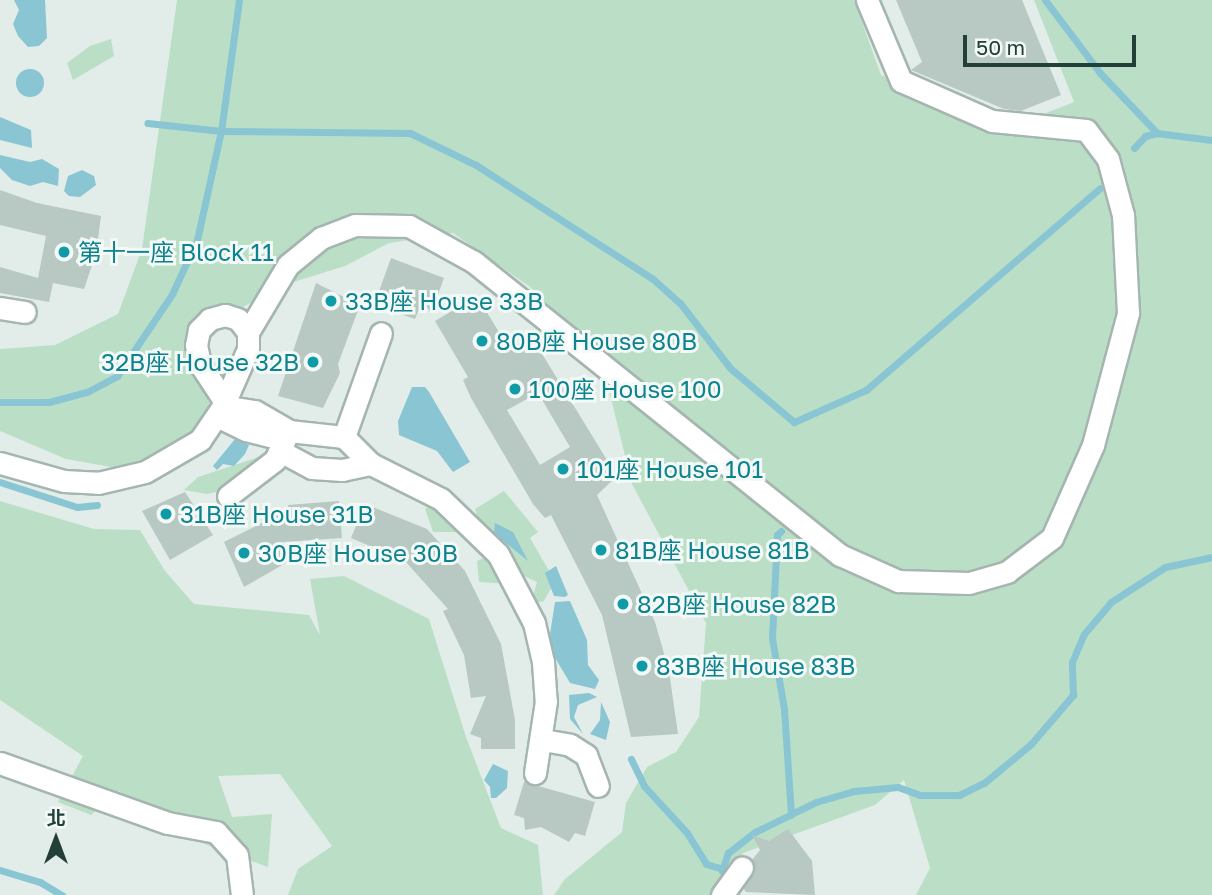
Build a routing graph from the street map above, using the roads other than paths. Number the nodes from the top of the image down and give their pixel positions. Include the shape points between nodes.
1 (867, 0) edge
2 (0, 308) edge
3 (25, 312) dead end
4 (248, 332) junction
5 (381, 333) dead end
6 (222, 408) junction
7 (344, 437) junction
8 (285, 440) junction
9 (0, 463) edge
10 (371, 464) junction
11 (228, 496) dead end
12 (543, 740) junction
13 (0, 763) edge
14 (535, 773) dead end
15 (598, 786) dead end
16 (742, 867) dead end
17 (242, 895) edge
18 (722, 895) edge

1 - 4 street via 901,81 992,121 1086,130 1108,159 1124,215 1128,313 1094,445 1052,538 1007,572 969,583 898,581 840,555 474,262 409,226 355,225 321,238 288,265
2 - 3 street
4 - 6 street via 248,349
4 - 6 street via 238,319 225,315 209,319 199,330 200,364
5 - 7 street
6 - 8 street via 246,430
6 - 9 street via 200,440 145,472 120,480 64,481
7 - 8 street
7 - 10 street
8 - 10 street via 312,468 342,470
8 - 11 street via 252,482
10 - 12 street via 441,499 498,554 518,587 540,649 546,701
12 - 14 street
12 - 15 street via 570,745 586,755
13 - 17 street via 168,823 216,832 237,855
16 - 18 street

